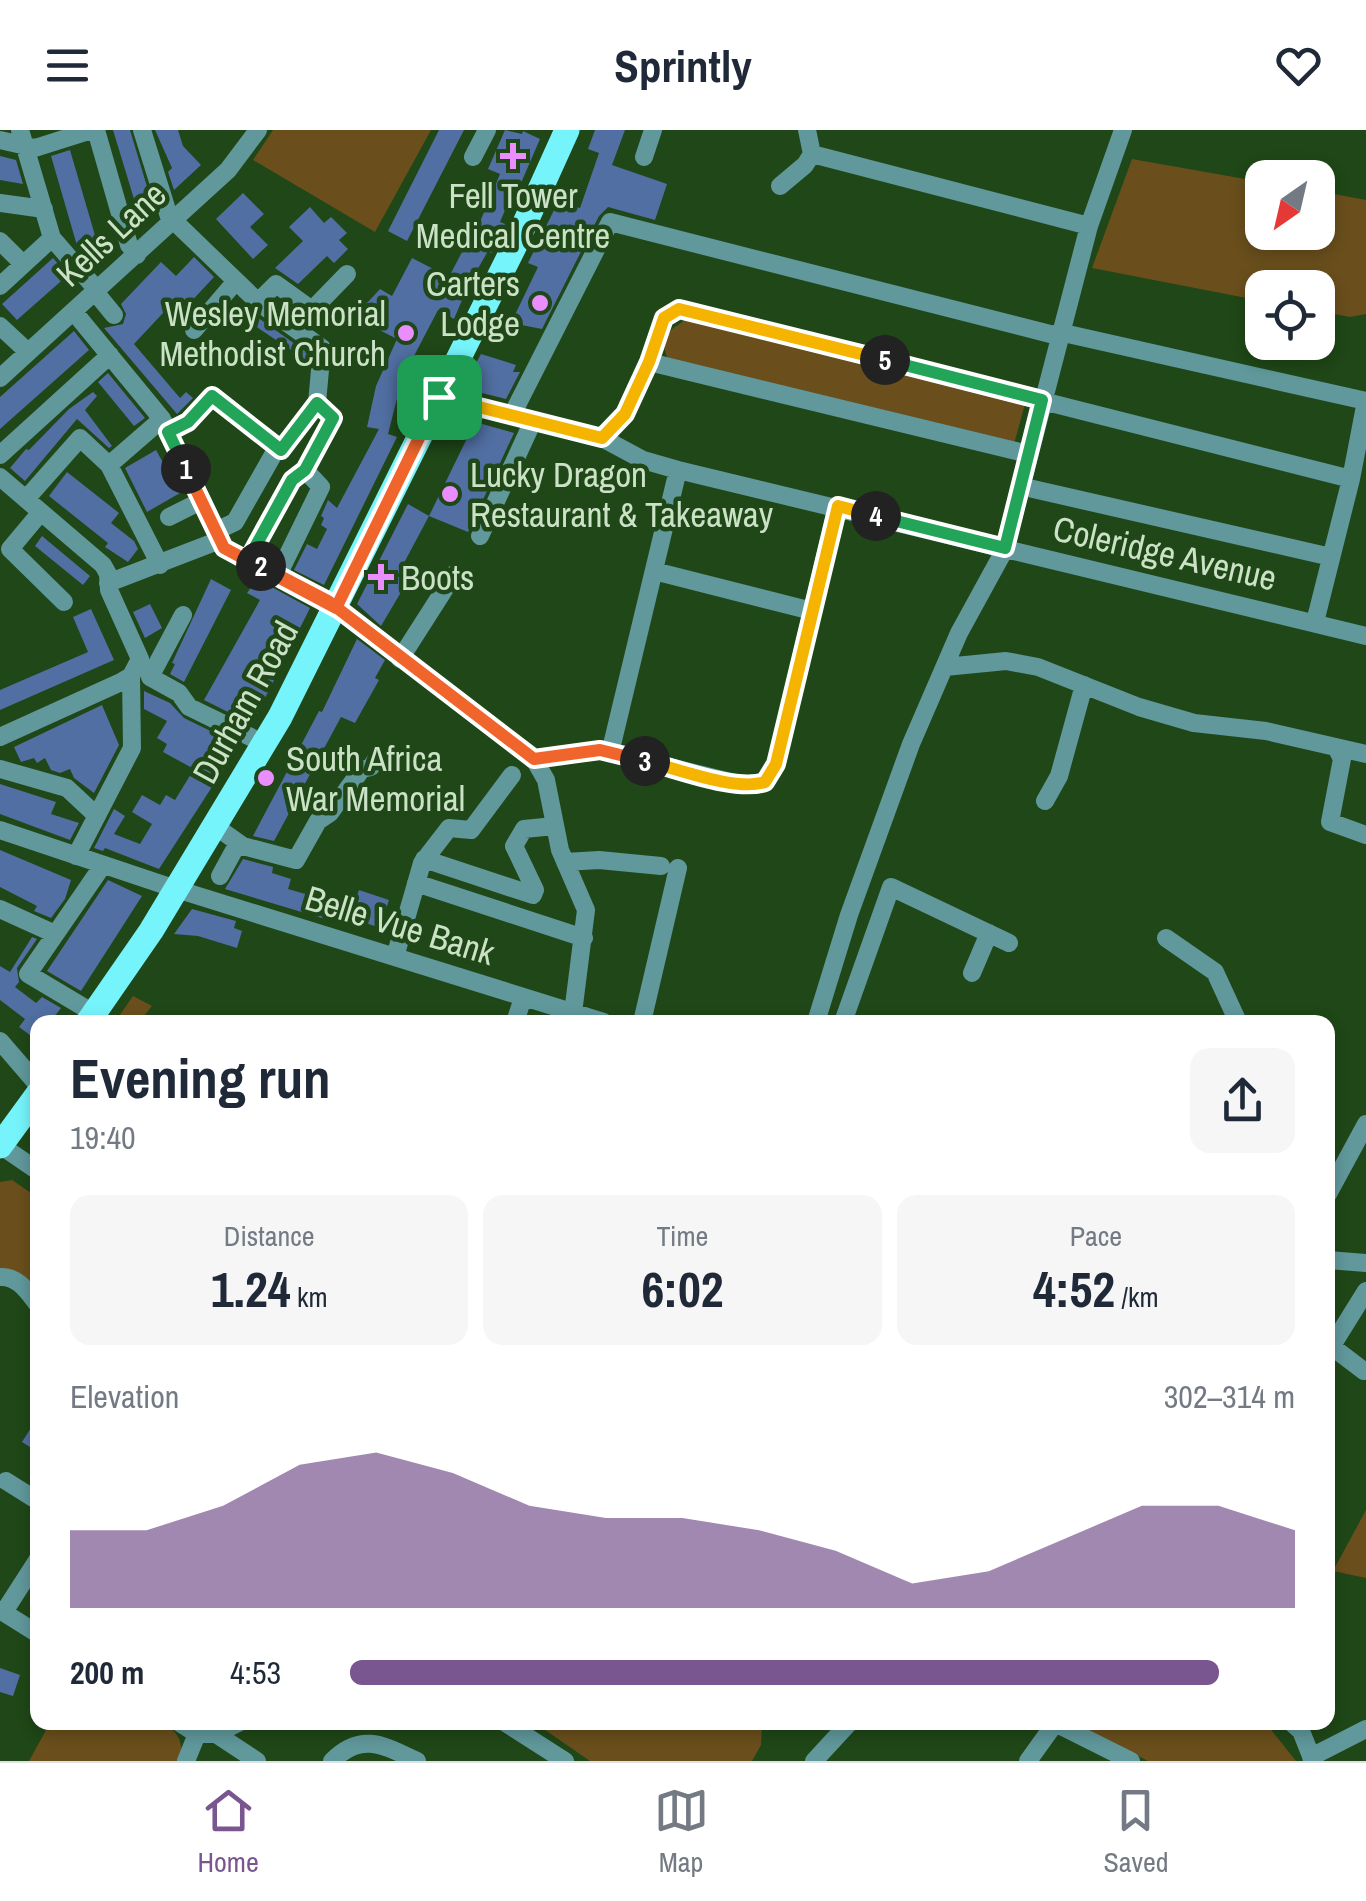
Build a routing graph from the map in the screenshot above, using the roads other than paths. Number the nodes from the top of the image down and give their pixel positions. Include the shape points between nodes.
1 (94, 130) edge
2 (142, 130) edge
3 (258, 130) edge
4 (487, 130) edge
5 (653, 130) edge
6 (807, 130) edge
7 (1123, 130) edge
8 (562, 132) edge
9 (22, 139) edge
10 (0, 140) edge
11 (812, 154) junction
12 (473, 157) dead end
13 (644, 157) dead end
14 (780, 186) dead end
15 (0, 204) edge
16 (44, 209) junction
17 (172, 221) junction
18 (1089, 226) junction
19 (52, 238) junction
20 (0, 242) edge
21 (137, 254) junction
22 (23, 264) junction
23 (347, 274) dead end
24 (236, 281) junction
25 (0, 286) edge
26 (97, 292) junction
27 (258, 302) junction
28 (74, 312) junction
29 (114, 315) dead end
30 (0, 326) edge
31 (194, 330) dead end
32 (1059, 334) junction
33 (28, 352) junction
34 (110, 355) junction
35 (649, 362) junction
36 (0, 378) edge
37 (439, 397) junction
38 (1042, 400) junction
39 (1366, 401) edge
40 (317, 403) junction
41 (512, 416) junction
42 (534, 421) junction
43 (165, 426) junction
44 (602, 438) junction
45 (277, 448) junction
46 (1028, 454) junction
47 (0, 455) edge
48 (108, 466) junction
49 (305, 470) junction
50 (678, 470) junction
51 (0, 478) edge
52 (1351, 479) junction
53 (1020, 486) junction
54 (201, 500) junction
55 (34, 506) junction
56 (838, 506) junction
57 (169, 516) dead end
58 (218, 535) junction
59 (480, 536) dead end
60 (1005, 548) junction
61 (1331, 556) junction
62 (248, 560) junction
63 (160, 564) junction
64 (654, 572) junction
65 (455, 573) dead end
66 (278, 575) junction
67 (108, 583) junction
68 (64, 602) dead end
69 (336, 608) junction
70 (812, 611) junction
71 (184, 615) dead end
72 (1315, 622) junction
73 (1366, 636) edge
74 (400, 659) junction
75 (945, 666) junction
76 (131, 676) junction
77 (1084, 686) junction
78 (0, 736) edge
79 (265, 744) junction
80 (1336, 746) junction
81 (610, 753) junction
82 (1366, 754) edge
83 (378, 756) dead end
84 (534, 759) junction
85 (0, 769) edge
86 (512, 775) dead end
87 (1045, 801) dead end
88 (97, 816) junction
89 (215, 826) junction
90 (554, 826) junction
91 (0, 830) edge
92 (1366, 836) edge
93 (238, 844) junction
94 (76, 856) junction
95 (424, 859) junction
96 (565, 862) junction
97 (103, 865) junction
98 (220, 876) dead end
99 (416, 884) junction
100 (176, 889) junction
101 (0, 910) edge
102 (988, 933) junction
103 (55, 934) junction
104 (584, 938) junction
105 (1166, 938) dead end
106 (1009, 943) dead end
107 (394, 957) junction
108 (972, 973) dead end
109 (523, 998) junction
110 (572, 1014) junction
111 (88, 1015) edge
112 (94, 1015) edge
113 (517, 1015) edge
114 (576, 1015) edge
115 (643, 1015) edge
116 (818, 1015) edge
117 (845, 1015) edge
118 (1235, 1015) edge
119 (0, 1041) edge
120 (30, 1076) edge
121 (30, 1105) edge
122 (1366, 1124) edge
123 (0, 1145) edge
124 (30, 1166) edge
125 (1335, 1181) edge
126 (1335, 1261) edge
127 (1364, 1263) edge
128 (0, 1276) edge
129 (1366, 1291) edge
130 (30, 1294) edge
131 (1335, 1340) edge
132 (1335, 1353) edge
133 (1364, 1370) edge
134 (6, 1481) dead end
135 (30, 1495) edge
136 (30, 1571) edge
137 (2, 1611) edge
138 (30, 1629) edge
139 (1366, 1729) edge
140 (190, 1730) edge
141 (224, 1730) edge
142 (516, 1730) edge
143 (843, 1730) edge
144 (1050, 1730) edge
145 (1069, 1730) edge
146 (1300, 1730) edge
147 (196, 1734) junction
148 (216, 1734) junction
149 (1312, 1759) edge
150 (186, 1761) edge
151 (257, 1761) edge
152 (332, 1761) edge
153 (417, 1761) edge
154 (564, 1761) edge
155 (814, 1761) edge
156 (1028, 1761) edge
157 (1132, 1761) edge

1 - 9 street via 35,148
1 - 21 street
2 - 17 street
3 - 17 street, Kells Lane via 228,170
4 - 12 street
5 - 13 street
6 - 11 street
7 - 18 street
8 - 37 main road, Durham Road via 524,228
9 - 10 street
9 - 16 street
11 - 14 street
11 - 18 street
15 - 16 street
16 - 19 street
17 - 21 street, Kells Lane
17 - 24 street
18 - 32 street
19 - 22 street
19 - 26 street
20 - 22 street
21 - 26 street, Kells Lane
22 - 25 street
23 - 27 street via 312,310 276,284
24 - 27 street
24 - 31 street
26 - 28 street, Kells Lane
26 - 29 street
27 - 40 street via 322,348
28 - 33 street, Kells Lane
28 - 34 street
30 - 33 street
32 - 38 street
32 - 39 street
32 - 41 street via 610,222
33 - 36 street, Kells Lane
34 - 43 street
34 - 47 street
35 - 38 street via 664,318 688,310
35 - 44 street via 625,414
35 - 46 street
37 - 41 street, Coleridge Avenue
37 - 69 main road, Durham Road
38 - 46 street
38 - 52 street
39 - 52 street
40 - 45 street
40 - 49 street via 333,418
41 - 42 street, Coleridge Avenue
42 - 44 street, Coleridge Avenue
42 - 59 street
43 - 45 street via 188,422 212,396
43 - 48 street
43 - 54 street
44 - 50 street, Coleridge Avenue
45 - 58 street via 235,522
46 - 53 street
48 - 55 street via 80,438
48 - 63 street
49 - 62 street via 292,480
49 - 66 street via 322,487
50 - 56 street, Coleridge Avenue
50 - 64 street
51 - 55 street
52 - 61 street
53 - 60 street
53 - 61 street
54 - 57 street
54 - 58 street
55 - 67 street via 104,565
55 - 68 street via 10,548
56 - 60 street, Coleridge Avenue
56 - 70 street
58 - 62 street via 224,548
58 - 63 street
60 - 72 street, Coleridge Avenue
60 - 75 street
61 - 72 street
62 - 66 street
63 - 67 street
64 - 70 street
64 - 81 street
65 - 74 street
66 - 69 street
67 - 76 street via 140,659
69 - 74 street
69 - 79 main road, Durham Road
70 - 81 street via 776,764 765,782 735,783
71 - 79 street via 150,678
72 - 73 street, Coleridge Avenue
74 - 84 street
75 - 77 street via 1006,661
75 - 116 street via 911,744
76 - 78 street
76 - 88 street via 132,748
77 - 80 street via 1194,723
77 - 87 street via 1059,776
79 - 89 main road, Durham Road
80 - 82 street
80 - 92 street via 1342,759 1330,822
81 - 84 street
83 - 93 street via 318,821 296,860
84 - 90 street via 546,780
85 - 88 street via 68,788
86 - 95 street via 471,830 448,828
88 - 94 street
89 - 93 street
89 - 100 main road, Durham Road
90 - 95 street via 524,828 514,846 533,895
90 - 96 street
91 - 94 street, Belle Vue Bank
93 - 98 street
94 - 97 street, Belle Vue Bank
95 - 99 street
96 - 104 street via 586,910
96 - 115 street via 670,867
97 - 100 street, Belle Vue Bank
97 - 103 street
99 - 104 street
99 - 107 street
100 - 107 street, Belle Vue Bank
100 - 112 main road, Durham Road
101 - 103 street
102 - 106 street
102 - 108 street
102 - 117 street via 891,887
103 - 111 street via 28,974
104 - 110 street
105 - 118 street via 1215,972
107 - 109 street, Belle Vue Bank
109 - 110 street, Belle Vue Bank
109 - 113 street
110 - 114 street, Belle Vue Bank
119 - 120 street
121 - 123 main road
122 - 125 street
123 - 124 street
126 - 127 street
128 - 130 street
129 - 131 street
132 - 133 street
134 - 135 street
136 - 137 street
137 - 138 street
139 - 149 street
140 - 147 street
141 - 148 street
142 - 154 street
143 - 155 street
144 - 156 street
145 - 157 street
146 - 149 street
147 - 148 street
147 - 150 street
148 - 151 street
152 - 153 street via 377,1742

